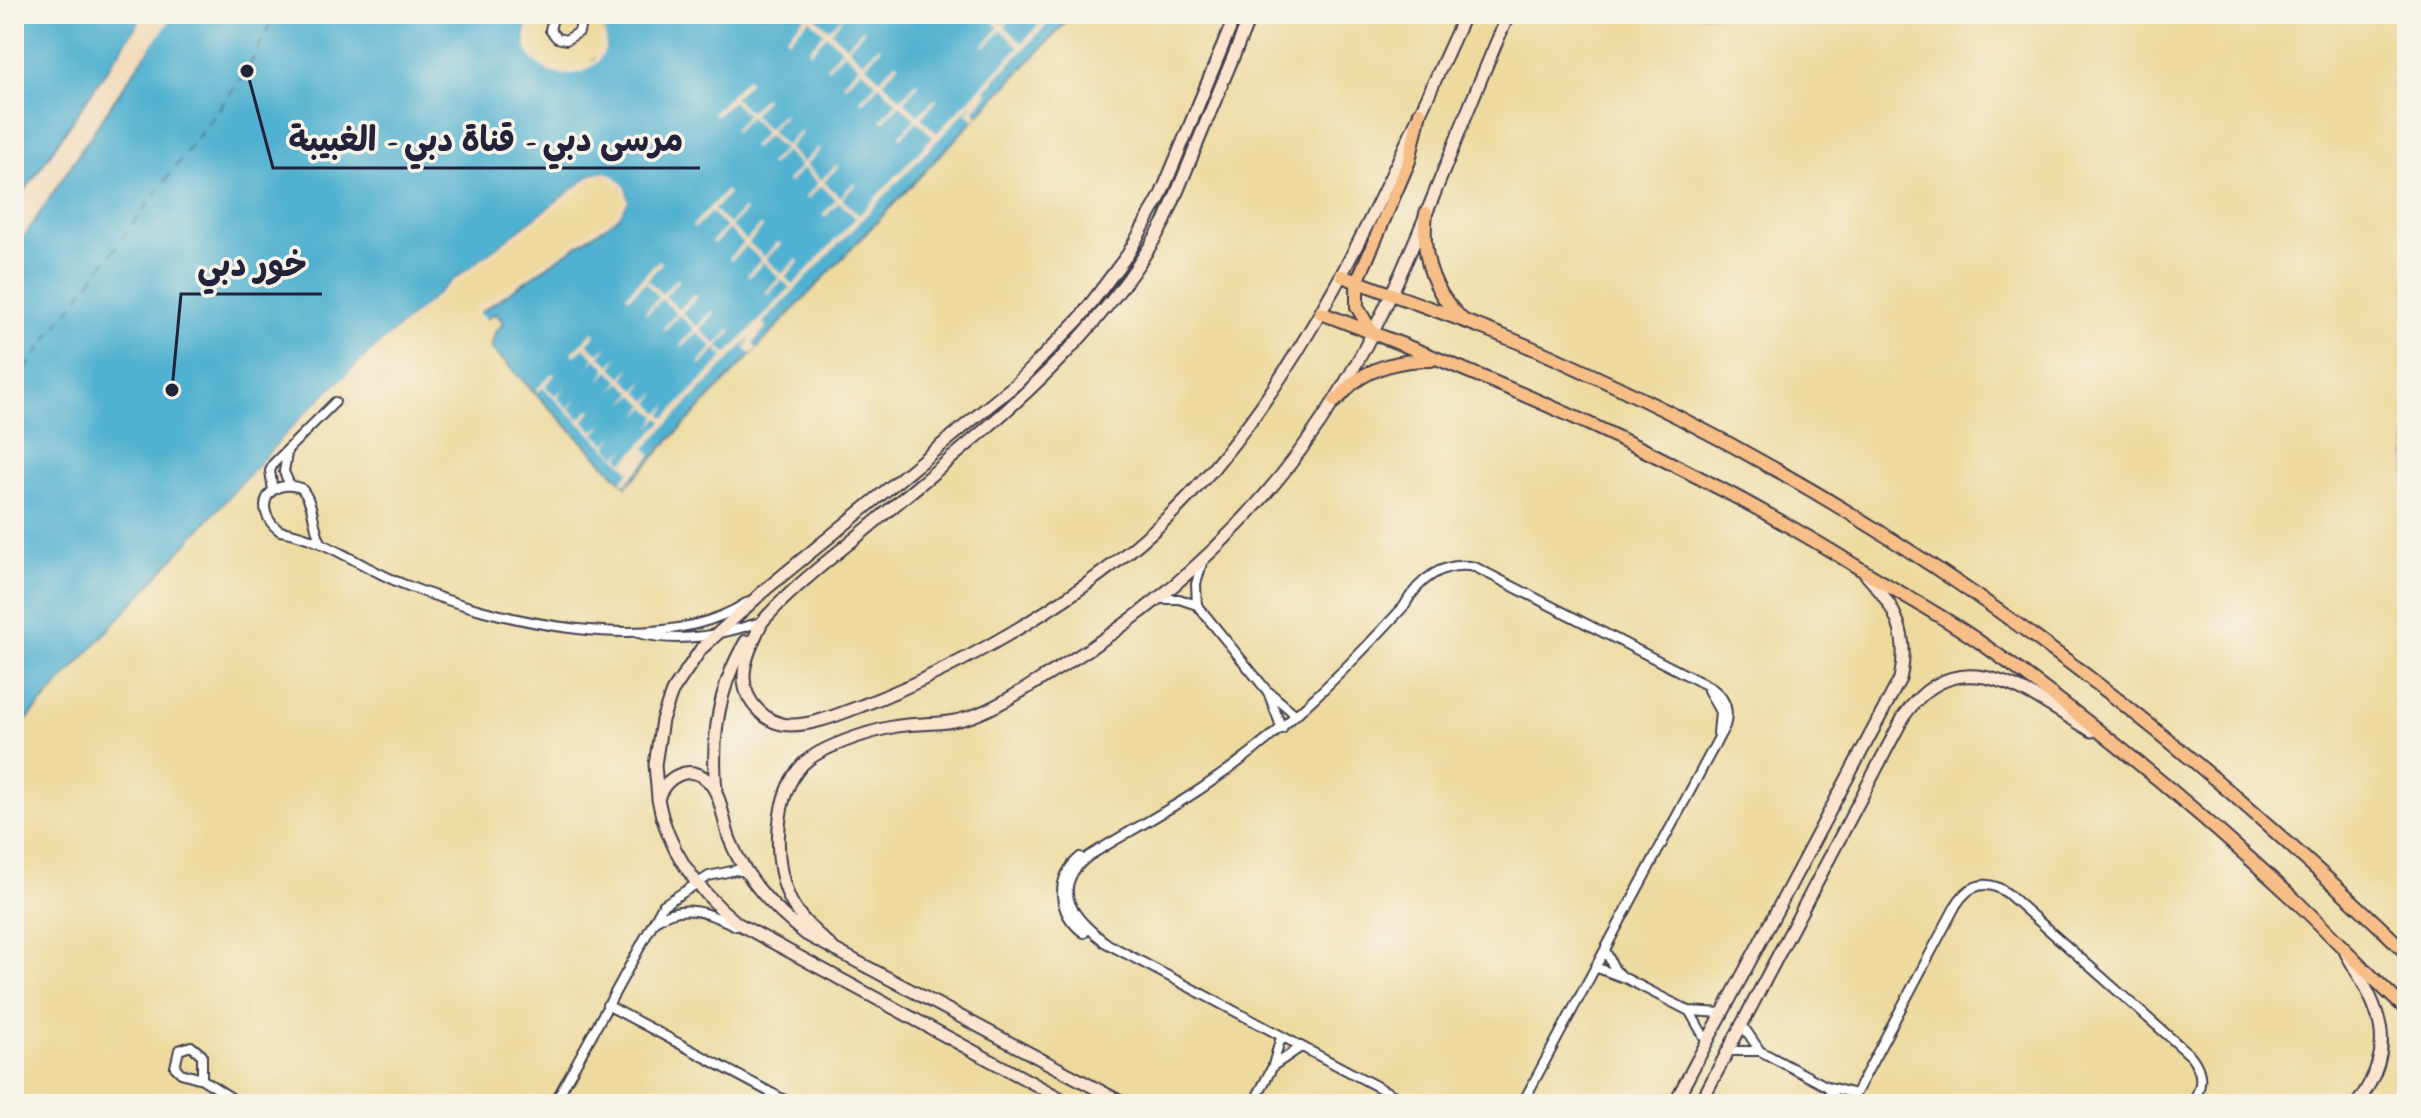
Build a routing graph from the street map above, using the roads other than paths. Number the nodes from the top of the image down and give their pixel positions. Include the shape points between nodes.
1 (554, 14) edge
2 (576, 14) edge
3 (1236, 14) edge
4 (1251, 14) edge
5 (1465, 14) edge
6 (1509, 14) edge
7 (1420, 112) junction
8 (1426, 213) junction
9 (1342, 276) junction
10 (1357, 282) junction
11 (1391, 294) junction
12 (1321, 313) junction
13 (1468, 323) junction
14 (1373, 332) junction
15 (1441, 362) junction
16 (1335, 401) junction
17 (335, 402) dead end
18 (289, 449) junction
19 (290, 485) junction
20 (273, 490) junction
21 (322, 544) junction
22 (1202, 562) junction
23 (1862, 570) junction
24 (766, 589) junction
25 (1159, 599) junction
26 (1197, 605) junction
27 (762, 622) junction
28 (621, 630) junction
29 (713, 637) junction
30 (1268, 692) junction
31 (1296, 715) junction
32 (1282, 729) junction
33 (2107, 740) junction
34 (717, 794) junction
35 (658, 799) junction
36 (747, 872) junction
37 (696, 883) junction
38 (649, 927) junction
39 (755, 934) junction
40 (2339, 943) junction
41 (834, 949) junction
42 (1605, 950) junction
43 (2407, 954) edge
44 (1595, 967) junction
45 (1623, 977) junction
46 (607, 1005) junction
47 (1689, 1011) junction
48 (2407, 1012) edge
49 (1723, 1013) junction
50 (1741, 1023) junction
51 (1281, 1037) junction
52 (1707, 1042) junction
53 (1301, 1047) junction
54 (1728, 1051) junction
55 (1760, 1051) junction
56 (1273, 1066) junction
57 (202, 1079) junction
58 (1826, 1086) junction
59 (1855, 1094) junction
60 (241, 1104) edge
61 (554, 1104) edge
62 (792, 1104) edge
63 (1071, 1104) edge
64 (1125, 1104) edge
65 (1253, 1104) edge
66 (1410, 1104) edge
67 (1522, 1104) edge
68 (1674, 1104) edge
69 (1700, 1104) edge
70 (1839, 1104) edge
71 (1850, 1104) edge
72 (2191, 1104) edge
73 (2357, 1104) edge

1 - 2 street via 550,30 566,40 579,32
3 - 24 main road via 1153,212 1080,318 1017,383
4 - 27 main road via 1165,221 1092,327 1027,394
5 - 7 main road
6 - 8 main road
7 - 9 main road
7 - 10 main road via 1409,161
8 - 11 main road
8 - 13 main road via 1431,274 1446,301
9 - 10 main road
9 - 12 main road
10 - 11 main road
10 - 14 main road via 1357,307
11 - 13 main road
11 - 14 main road
12 - 14 main road
12 - 27 main road via 1229,448 1167,518 1084,586 977,651 887,695 817,721 790,725 764,716 747,694 743,666
13 - 43 main road via 1559,360 1701,430 1956,581 2143,718
14 - 15 main road
14 - 16 main road
15 - 16 main road via 1414,360 1378,368
15 - 23 main road via 1704,480
16 - 22 main road via 1268,495
17 - 18 street
18 - 19 street via 284,472
18 - 20 street via 270,471
19 - 20 street
19 - 21 street via 309,497 314,532
20 - 21 street via 265,504 271,525
21 - 28 street via 403,584 463,605 541,623
22 - 25 main road
22 - 26 street
23 - 33 main road via 1983,644
23 - 49 main road via 1899,620 1904,649 1900,679
24 - 28 street via 727,615 696,626
24 - 29 main road
25 - 26 street
25 - 41 main road via 1082,654 973,716 892,727 823,749 803,764 789,783 782,809 782,876 799,915
26 - 30 street
27 - 29 street
27 - 34 main road via 735,659 720,702 714,746
28 - 29 street via 679,639
29 - 35 main road via 691,662 667,706 656,750
30 - 31 street
30 - 32 street
31 - 32 street
31 - 42 street via 1426,584 1463,571 1491,575 1715,690 1727,708 1727,720
32 - 51 street via 1204,787 1086,853 1071,865 1061,893 1076,928
33 - 40 main road via 2237,848
33 - 50 main road via 2019,688 1987,676 1954,677 1925,692 1904,716
34 - 35 main road via 705,778 685,772 667,781
34 - 36 main road via 730,839
35 - 37 main road via 669,839
36 - 37 street via 721,873
36 - 41 main road via 787,920
37 - 38 street via 663,905
37 - 39 main road
38 - 39 street via 672,912 699,911
38 - 46 street
39 - 63 main road
40 - 48 main road
40 - 73 main road via 2374,1003 2383,1033 2380,1064
41 - 64 main road
42 - 44 street
42 - 45 street
44 - 45 street
44 - 67 street
45 - 47 street
46 - 61 street
46 - 62 street
47 - 49 street
47 - 52 street
49 - 52 main road
50 - 54 main road
50 - 55 street
51 - 53 street
51 - 56 street
52 - 68 main road
53 - 56 street
53 - 66 street
54 - 55 street
54 - 69 main road
55 - 58 street
56 - 65 street
57 - 57 street via 199,1051 191,1046 179,1050 174,1062 178,1070
57 - 60 street
58 - 59 street
58 - 70 street
59 - 71 street
59 - 72 street via 1956,905 1966,892 1991,884 2191,1056 2201,1083

